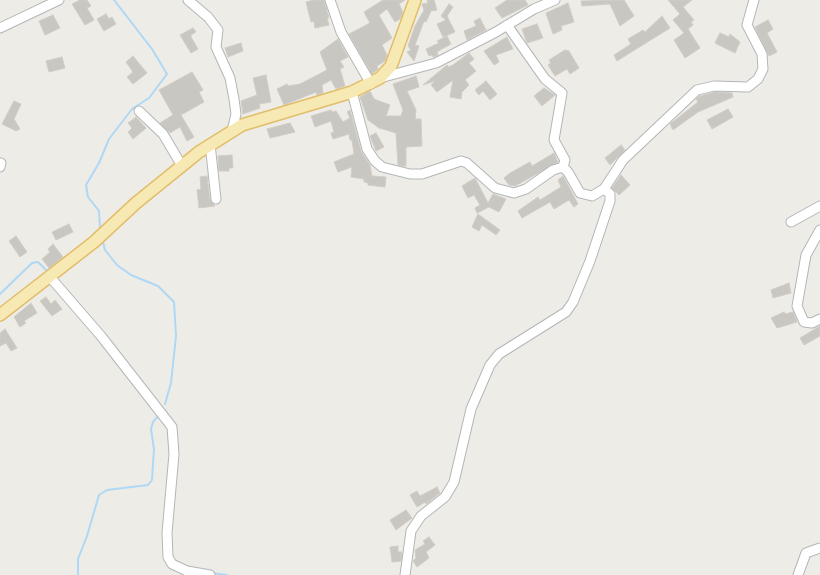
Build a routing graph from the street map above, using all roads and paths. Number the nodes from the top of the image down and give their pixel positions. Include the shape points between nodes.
1 (59, 0) edge
2 (188, 0) edge
3 (330, 0) edge
4 (415, 0) edge
5 (555, 0) edge
6 (754, 0) edge
7 (507, 26) junction
8 (0, 28) edge
9 (375, 81) junction
10 (352, 92) junction
11 (139, 111) dead end
12 (232, 131) junction
13 (210, 144) junction
14 (182, 166) junction
15 (563, 166) junction
16 (604, 189) junction
17 (216, 200) dead end
18 (820, 206) edge
19 (791, 222) dead end
20 (820, 230) edge
21 (50, 277) junction
22 (1, 311) edge
23 (820, 319) edge
24 (820, 548) edge
25 (210, 575) edge
26 (404, 575) edge
27 (798, 575) edge

1 - 8 street
2 - 12 street via 218,30 216,47 230,78 234,99 236,114
3 - 9 street via 340,32
4 - 9 main road via 391,66
5 - 7 street
6 - 16 street via 747,25 762,54 763,69 758,79 748,87 714,86 697,90 618,165
7 - 9 street via 436,63
7 - 15 street via 545,79 562,93 554,140 565,160
9 - 10 main road
10 - 12 main road via 261,118
10 - 15 street via 367,148 382,167 422,174 461,161 495,188 514,194
11 - 14 street via 162,134
12 - 13 main road
13 - 14 main road
13 - 17 street
14 - 21 main road
15 - 16 street via 582,194 592,196
16 - 26 street via 610,194 610,201 572,302 562,316 493,360 471,409 454,482 445,497 421,516 411,532
18 - 19 street
20 - 23 street via 806,255 796,306 804,322
21 - 22 main road
21 - 25 street via 73,301 172,427 174,454 168,557 172,564 186,571
24 - 27 street via 806,554

